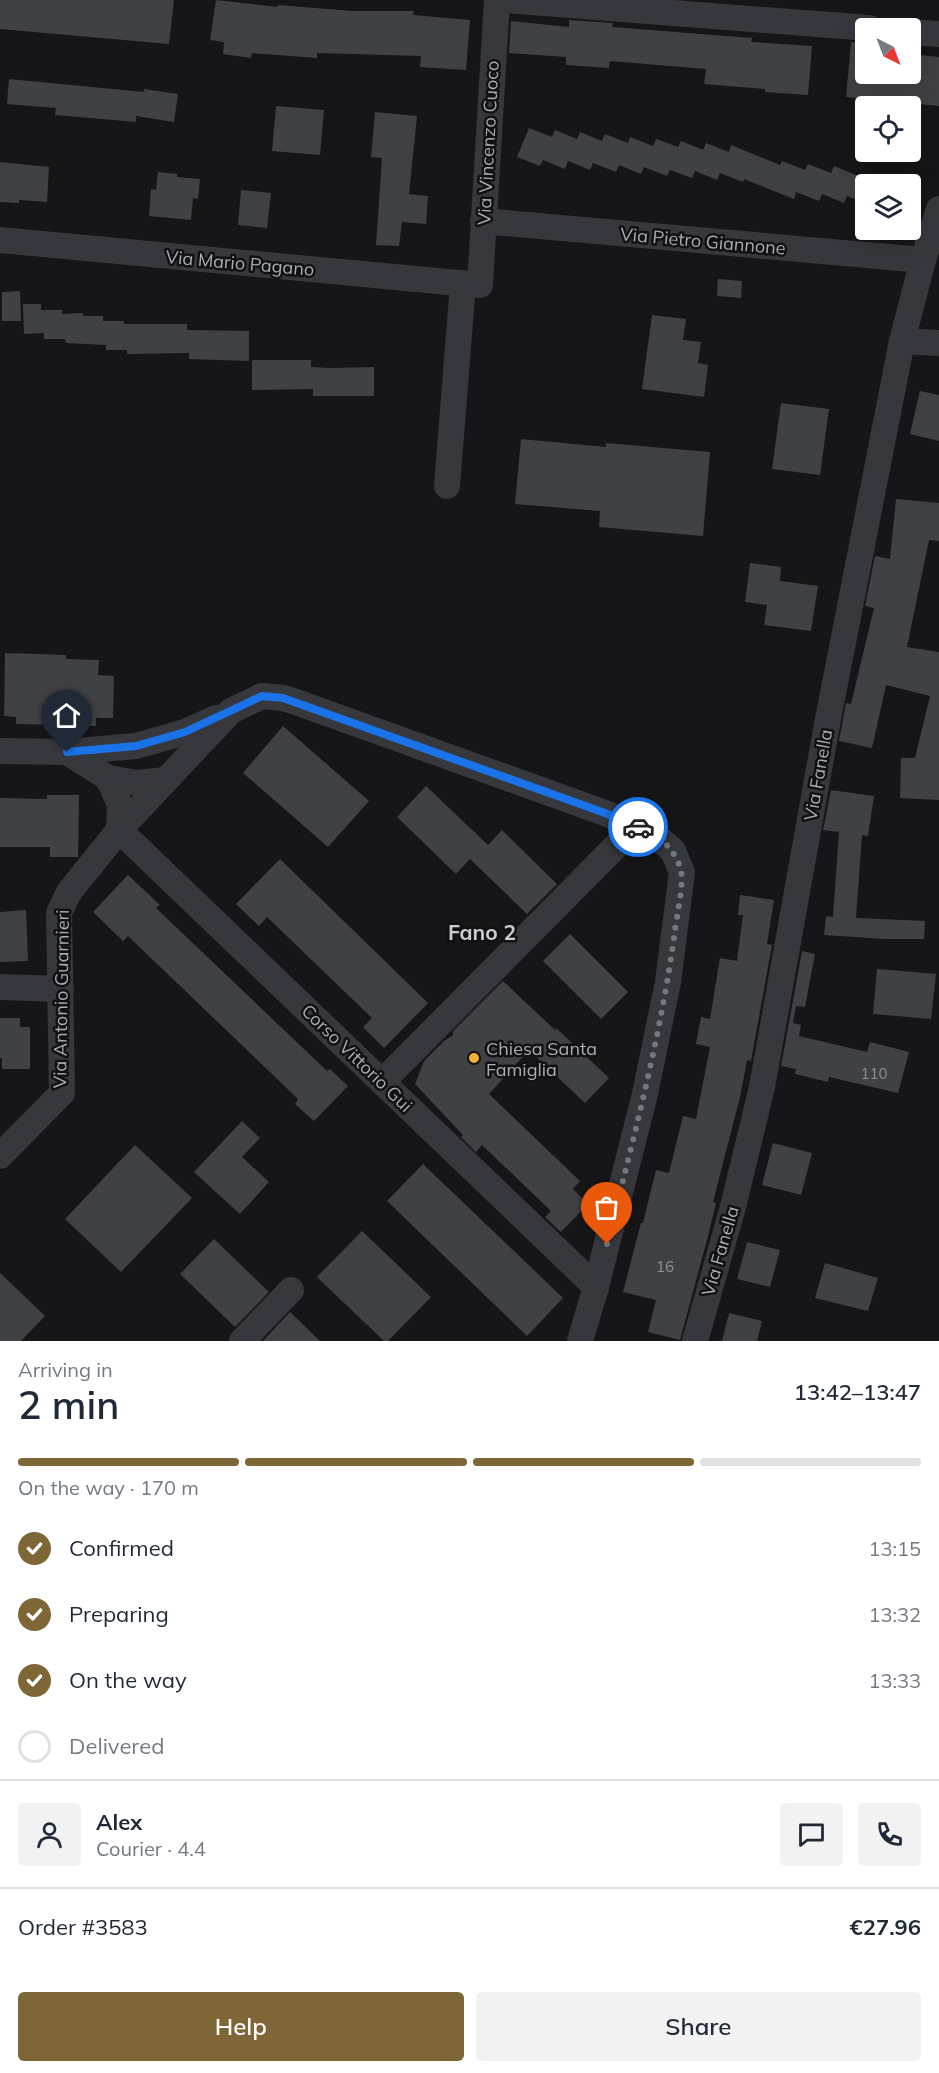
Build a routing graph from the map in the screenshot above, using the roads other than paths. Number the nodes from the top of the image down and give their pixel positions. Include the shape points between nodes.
1 (497, 0) edge
2 (504, 0) edge
3 (855, 27) edge
4 (921, 33) edge
5 (939, 34) edge
6 (939, 209) edge
7 (483, 221) junction
8 (0, 240) edge
9 (923, 260) junction
10 (472, 284) junction
11 (902, 341) junction
12 (939, 343) edge
13 (447, 486) dead end
14 (231, 711) junction
15 (136, 746) junction
16 (0, 751) edge
17 (67, 752) junction
18 (108, 778) junction
19 (165, 780) junction
20 (636, 826) junction
21 (119, 830) junction
22 (0, 987) edge
23 (61, 989) junction
24 (382, 1082) junction
25 (0, 1155) edge
26 (596, 1287) junction
27 (291, 1290) dead end
28 (242, 1341) edge
29 (580, 1341) edge
30 (695, 1341) edge

1 - 7 street, Via Vincenzo Cuoco
2 - 3 street
4 - 5 street
6 - 9 street, Via Fanella
7 - 9 street, Via Pietro Giannone
7 - 10 street, Via Vincenzo Cuoco
8 - 10 street, Via Mario Pagano
9 - 11 street, Via Fanella
10 - 13 street, Via Vincenzo Cuoco
11 - 12 street
11 - 30 street, Via Fanella via 828,719 762,1087
14 - 15 street via 185,732
14 - 19 street, Via Antonio Guarnieri
14 - 20 street, Via Antonio Guarnieri via 262,696 283,698
15 - 17 street
15 - 19 street via 156,761
16 - 17 street
17 - 18 street
18 - 19 street via 137,783
18 - 21 street via 120,805
19 - 21 street, Via Antonio Guarnieri
20 - 24 street
20 - 26 street, Via Antonio Guarnieri via 653,833 673,851 682,872 668,982 652,1060
21 - 23 street, Via Antonio Guarnieri via 64,899 59,913
21 - 24 street, Corso Vittorio Gui
22 - 23 street
23 - 25 street, Via Antonio Guarnieri via 62,1093
24 - 26 street, Corso Vittorio Gui
26 - 29 street, Via Antonio Guarnieri
27 - 28 street

